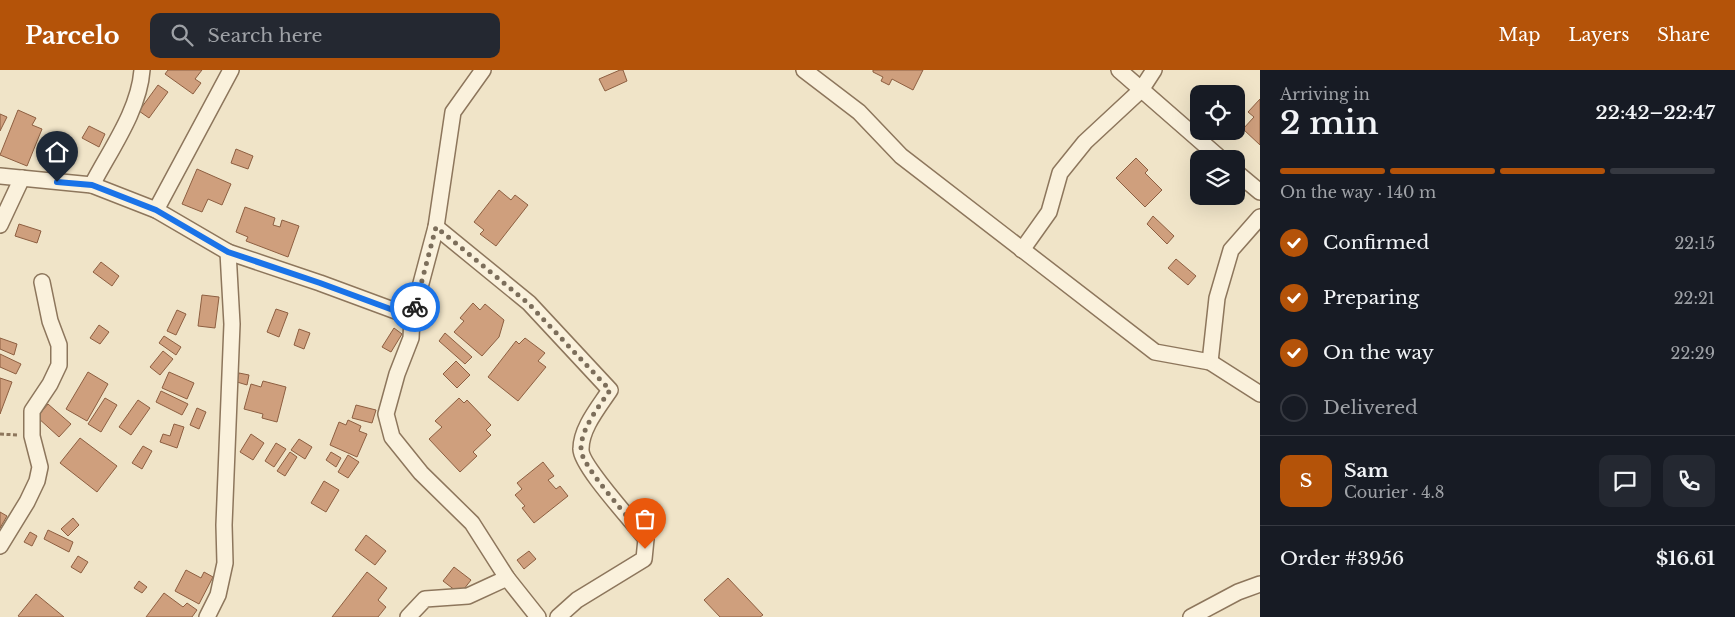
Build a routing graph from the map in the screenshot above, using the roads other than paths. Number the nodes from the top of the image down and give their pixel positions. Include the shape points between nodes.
1 (142, 70) edge
2 (231, 70) edge
3 (483, 70) edge
4 (804, 70) edge
5 (1119, 70) edge
6 (1154, 70) edge
7 (1141, 90) junction
8 (1211, 150) edge
9 (0, 176) edge
10 (22, 178) junction
11 (1245, 180) edge
12 (92, 185) junction
13 (1260, 192) edge
14 (156, 210) junction
15 (1260, 218) edge
16 (0, 225) edge
17 (436, 227) junction
18 (1022, 250) junction
19 (228, 252) junction
20 (42, 282) dead end
21 (412, 317) junction
22 (1210, 362) junction
23 (1260, 394) edge
24 (0, 546) edge
25 (507, 578) junction
26 (1260, 584) edge
27 (206, 617) edge
28 (408, 617) edge
29 (538, 617) edge
30 (558, 617) edge
31 (1191, 617) edge

1 - 12 street via 134,105
2 - 14 street
3 - 17 street via 453,112
4 - 18 street via 860,112 901,156
5 - 7 street
6 - 7 street
7 - 8 street
7 - 18 street via 1084,142 1060,173 1050,212
9 - 10 street
10 - 12 street
10 - 16 street
11 - 13 street
12 - 14 street
14 - 19 street
15 - 22 street via 1231,250 1217,298
17 - 21 street
17 - 30 street via 528,303 610,390 588,425 580,450 588,468 646,539 644,559 577,600
18 - 22 street via 1155,352
19 - 21 street
19 - 27 street via 232,324 225,563 218,595
20 - 24 street via 50,321 59,344 60,360 50,384 32,411 32,436 40,467 37,481 28,502
21 - 25 street via 411,338 386,414 392,437 421,473 472,522
22 - 23 street
25 - 28 street via 468,596 425,599
25 - 29 street
26 - 31 street

